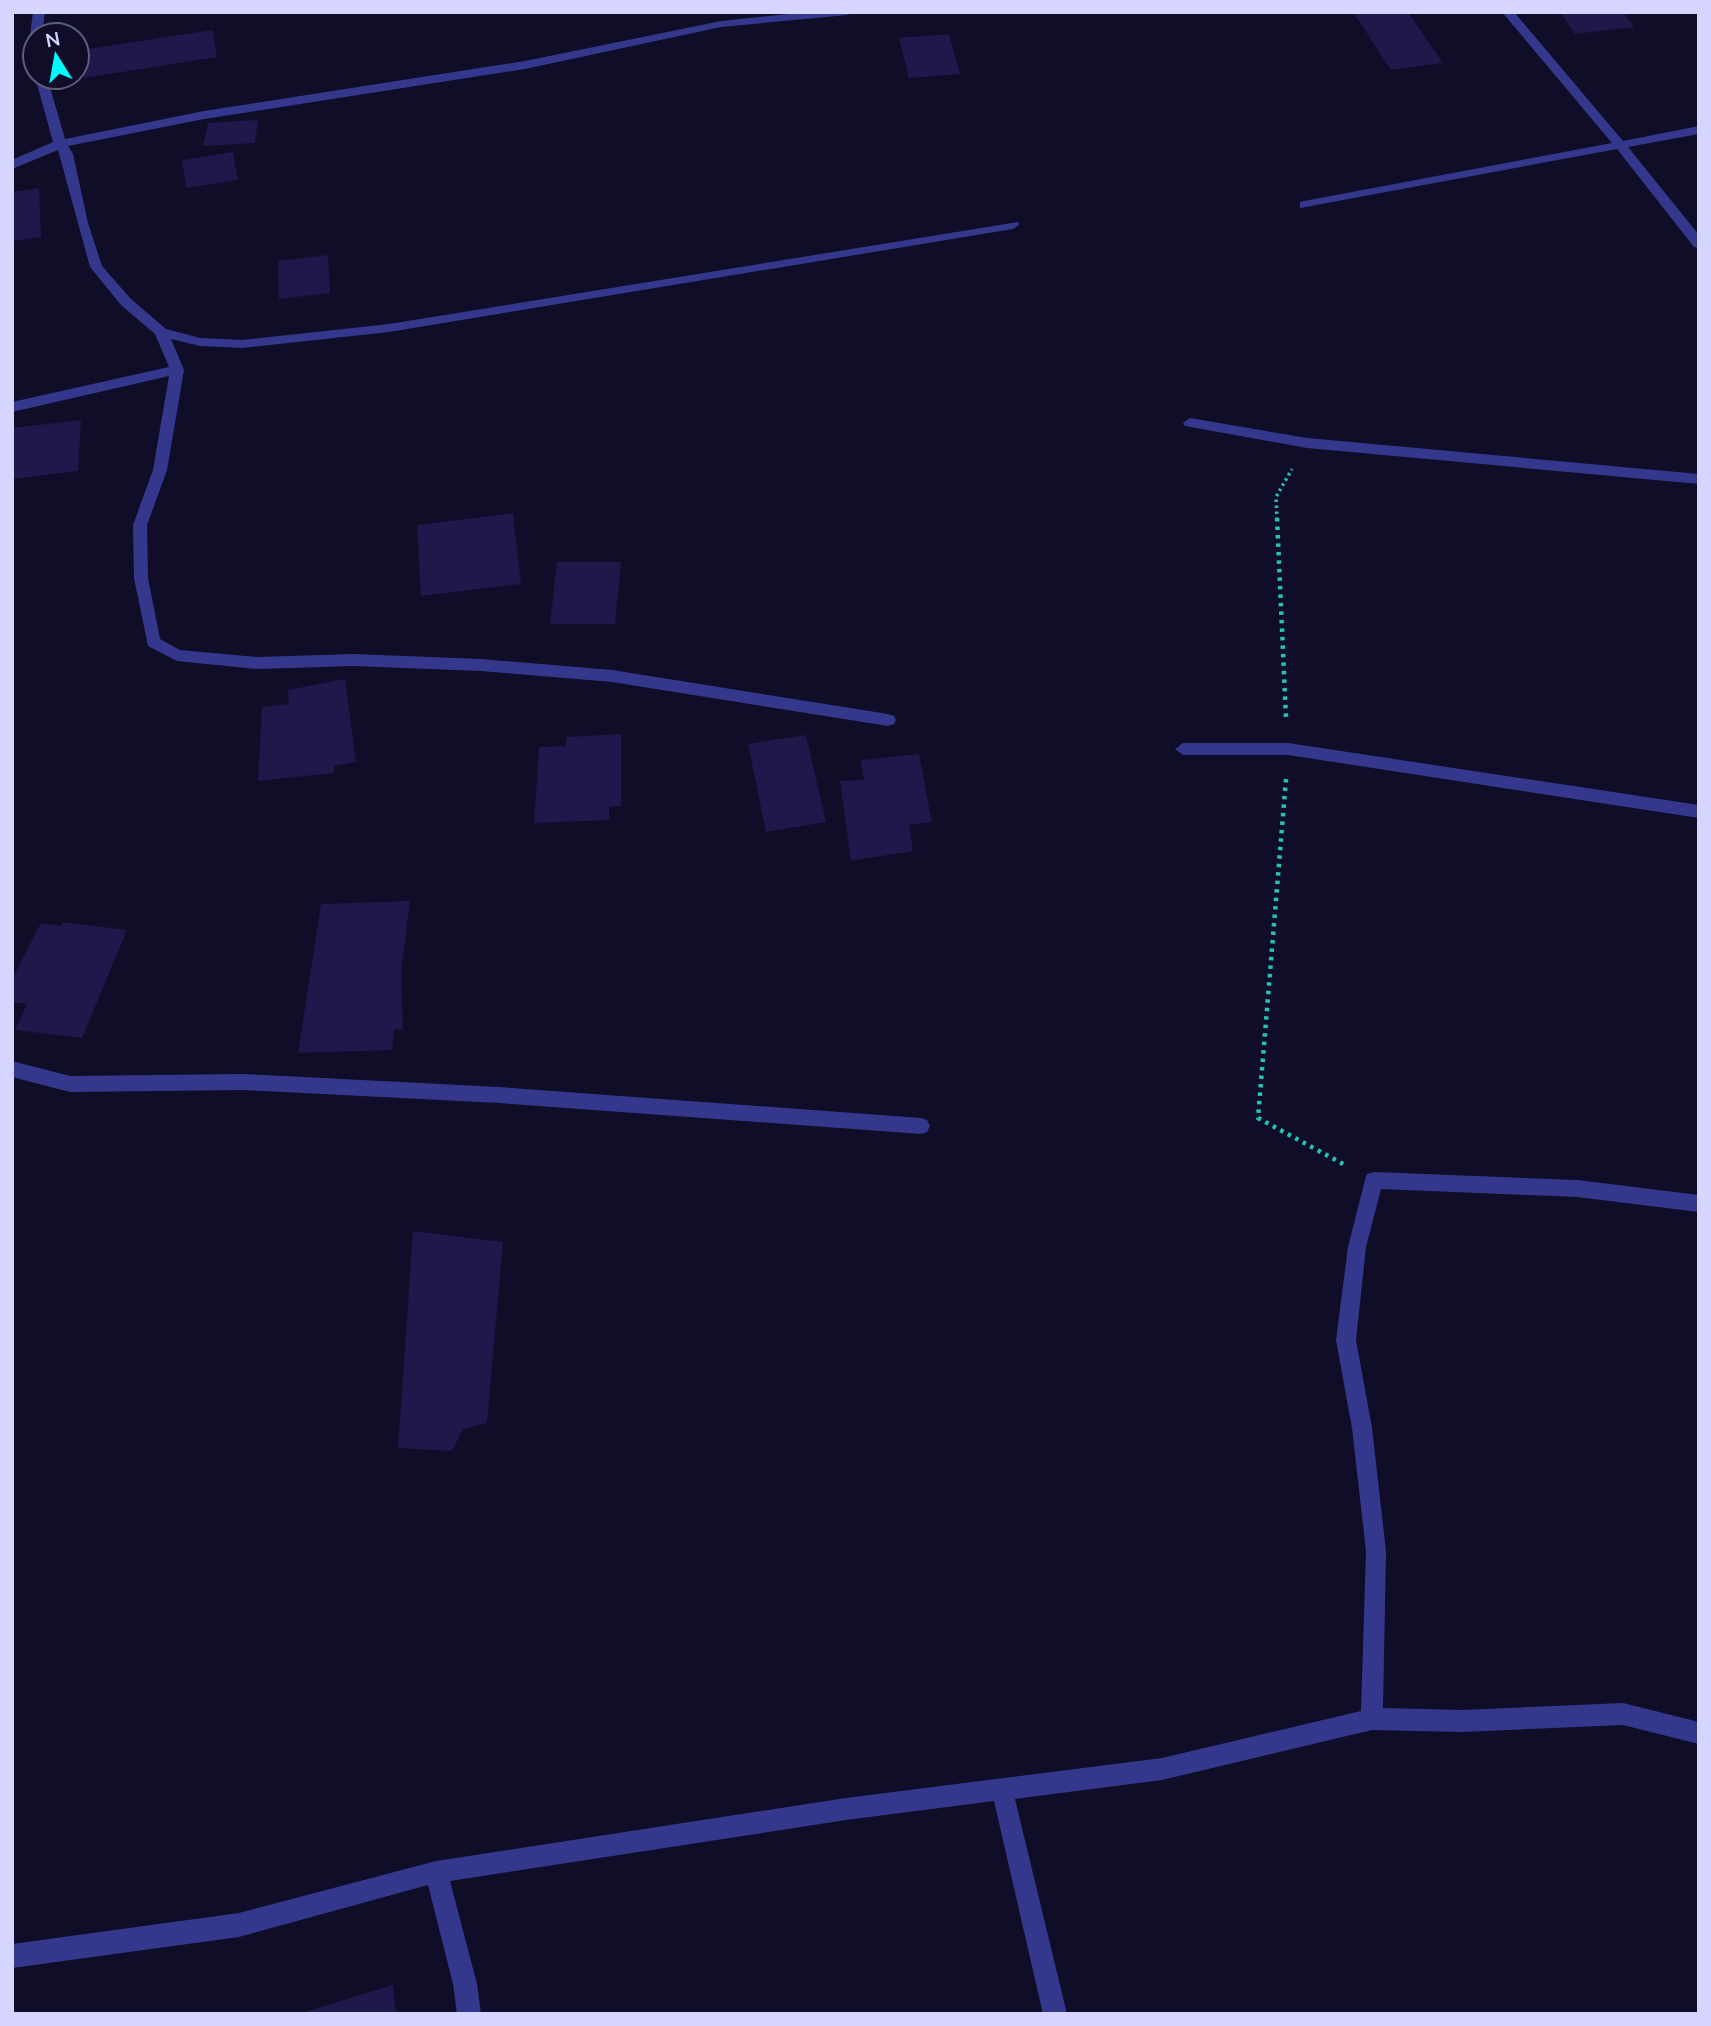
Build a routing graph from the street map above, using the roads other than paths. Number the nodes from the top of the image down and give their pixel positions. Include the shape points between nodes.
1 (847, 12) edge
2 (1508, 12) edge
3 (45, 91) edge
4 (1699, 130) edge
5 (60, 144) junction
6 (1620, 145) junction
7 (12, 166) edge
8 (1304, 205) dead end
9 (1013, 225) dead end
10 (1699, 244) edge
11 (161, 332) junction
12 (177, 370) junction
13 (12, 407) edge
14 (1190, 423) dead end
15 (1699, 479) edge
16 (888, 720) dead end
17 (1183, 750) dead end
18 (1699, 812) edge
19 (12, 1069) edge
20 (921, 1126) dead end
21 (1699, 1204) edge
22 (1372, 1719) junction
23 (1699, 1733) edge
24 (1002, 1790) junction
25 (436, 1872) junction
26 (12, 1956) edge
27 (469, 2014) edge
28 (1055, 2014) edge

1 - 5 street via 721,24 525,65 204,115
2 - 6 street
3 - 5 street
4 - 6 street
5 - 7 street
5 - 11 street via 67,154 96,267 126,302
6 - 8 street
6 - 10 street
9 - 11 street via 389,328 242,344 200,342
11 - 12 street
12 - 13 street
12 - 16 street via 160,470 140,525 145,613 153,642 177,654 257,663 353,660 612,676
14 - 15 street via 1307,443
17 - 18 street via 1288,749
19 - 20 street via 70,1084 243,1082 499,1095
21 - 22 street via 1555,1185 1374,1180 1357,1247 1346,1340 1376,1551
22 - 23 street via 1462,1721 1623,1714
22 - 24 street via 1162,1769
24 - 25 street via 845,1809
24 - 28 street
25 - 26 street via 239,1924
25 - 27 street

